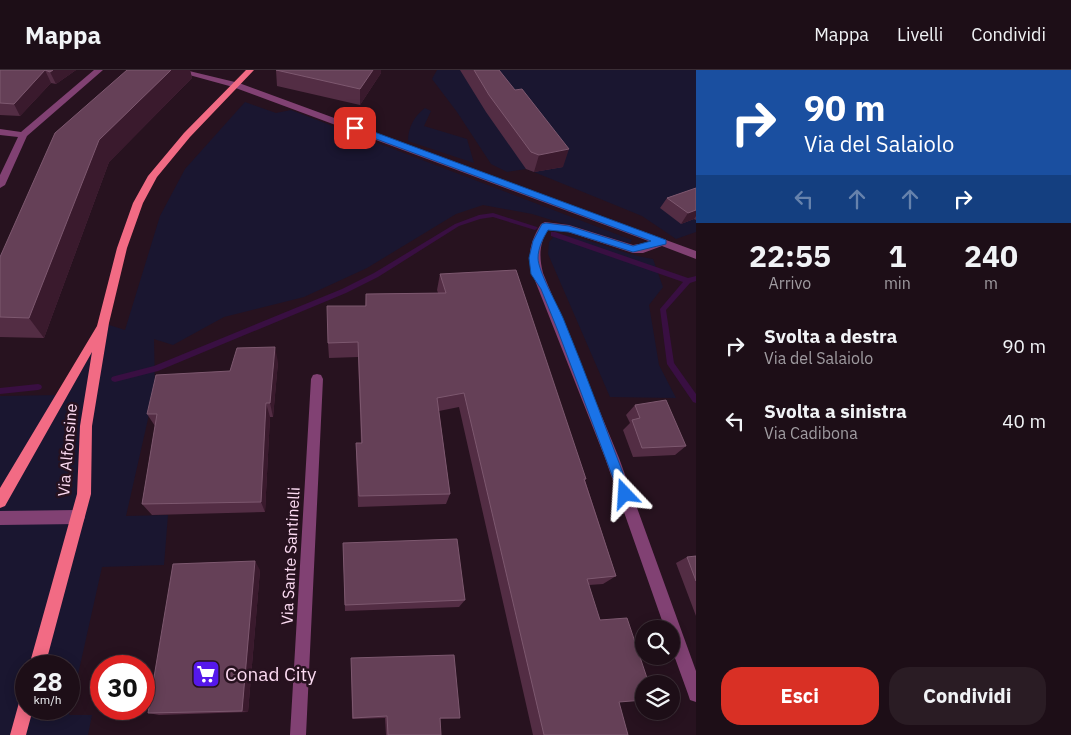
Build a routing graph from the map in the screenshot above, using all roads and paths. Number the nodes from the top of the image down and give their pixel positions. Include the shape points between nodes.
1 (99, 70) edge
2 (175, 70) edge
3 (250, 70) edge
4 (236, 85) junction
5 (0, 132) edge
6 (23, 135) junction
7 (0, 185) edge
8 (663, 242) junction
9 (695, 254) edge
10 (102, 323) junction
11 (318, 379) dead end
12 (0, 501) edge
13 (78, 517) junction
14 (0, 518) edge
15 (40, 655) edge
16 (696, 694) edge
17 (22, 720) edge
18 (18, 735) edge
19 (298, 735) edge

1 - 6 street
2 - 4 street
3 - 4 main road, Via Alfonsine
4 - 8 street
4 - 10 main road, Via Alfonsine via 187,135 149,183 122,248
5 - 6 street
6 - 7 street
8 - 9 street
8 - 16 street via 633,249 569,229 546,226 537,241 534,258 536,274 546,288 612,458
10 - 12 main road, Via Alfonsine
10 - 13 main road, Via Alfonsine via 86,426 84,494
11 - 19 street, Via Sante Santinelli
13 - 14 street
13 - 15 main road, Via Alfonsine
17 - 18 main road

